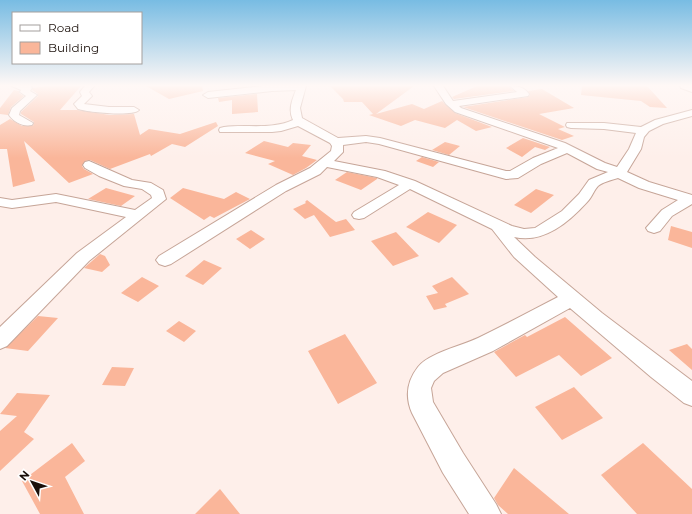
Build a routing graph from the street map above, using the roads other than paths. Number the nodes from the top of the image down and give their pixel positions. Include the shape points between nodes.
1 (15, 110) edge
2 (109, 110) edge
3 (134, 110) dead end
4 (296, 110) edge
5 (458, 110) edge
6 (691, 114) edge
7 (298, 122) junction
8 (28, 123) dead end
9 (571, 126) dead end
10 (224, 130) dead end
11 (643, 131) junction
12 (336, 142) junction
13 (568, 148) junction
14 (325, 163) junction
15 (90, 166) dead end
16 (619, 173) junction
17 (410, 184) junction
18 (690, 200) edge
19 (0, 202) edge
20 (137, 215) junction
21 (358, 215) dead end
22 (496, 224) junction
23 (654, 228) dead end
24 (165, 260) dead end
25 (571, 299) junction
26 (0, 340) edge
27 (692, 395) edge
28 (486, 514) edge

1 - 8 street via 17,119
2 - 3 street
4 - 7 street
5 - 13 street
6 - 11 street via 659,122
7 - 10 street via 285,128
7 - 12 street
9 - 11 street via 604,126
11 - 16 street
12 - 13 street via 366,139 387,142 506,175 513,175
12 - 14 street via 337,152
13 - 16 street
14 - 17 street via 380,174
14 - 24 street
15 - 20 street via 104,174 146,186 158,193 159,199
16 - 18 street via 644,185
16 - 22 street via 594,183 567,214 539,232 524,234
17 - 21 street
17 - 22 street
18 - 23 street via 667,213
19 - 20 street via 12,204 56,198
20 - 26 street via 83,258
22 - 25 street via 516,249
25 - 27 street via 633,352
25 - 28 street via 485,345 435,366 426,374 420,387 421,405 453,463

